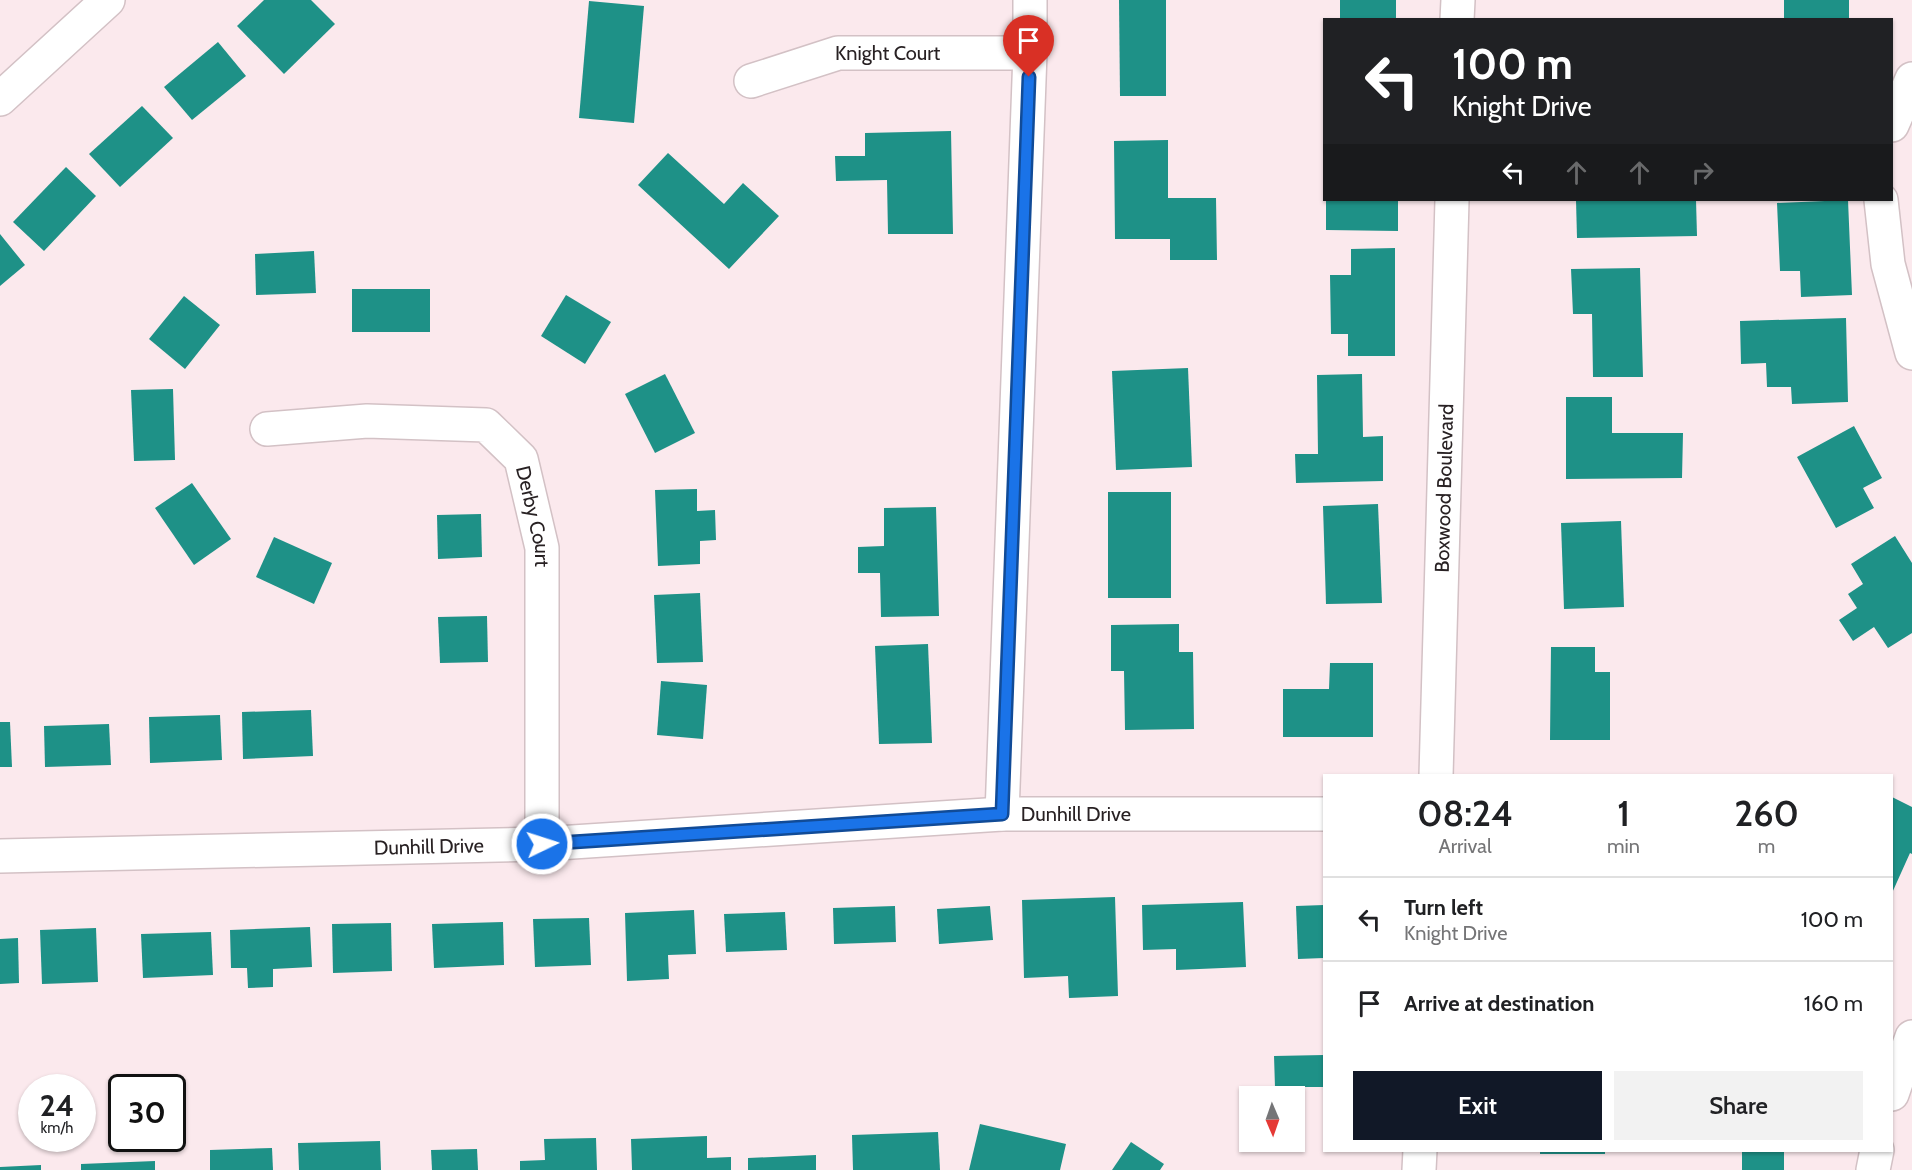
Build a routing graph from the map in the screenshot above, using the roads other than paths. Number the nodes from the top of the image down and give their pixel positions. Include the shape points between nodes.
1 (108, 0) edge
2 (1030, 0) edge
3 (1458, 0) edge
4 (1457, 18) edge
5 (1030, 53) junction
6 (1912, 79) edge
7 (751, 81) dead end
8 (0, 99) edge
9 (1893, 123) edge
10 (1452, 201) edge
11 (1881, 201) edge
12 (1912, 353) edge
13 (267, 429) dead end
14 (1436, 774) edge
15 (1002, 814) junction
16 (1323, 814) edge
17 (542, 844) junction
18 (0, 856) edge
19 (1912, 1037) edge
20 (1893, 1091) edge
21 (1419, 1152) edge
22 (1877, 1152) edge
23 (1419, 1170) edge
24 (1873, 1170) edge

1 - 8 street
2 - 5 street
3 - 4 street
5 - 7 street, Knight Court via 838,53
5 - 15 street
6 - 9 street
10 - 14 street, Boxwood Boulevard
11 - 12 street via 1887,264
13 - 17 street, Derby Court via 367,421 486,425 521,459 542,548
15 - 16 street, Dunhill Drive
15 - 17 street, Dunhill Drive
17 - 18 street, Dunhill Drive
19 - 20 street
21 - 23 street
22 - 24 street

